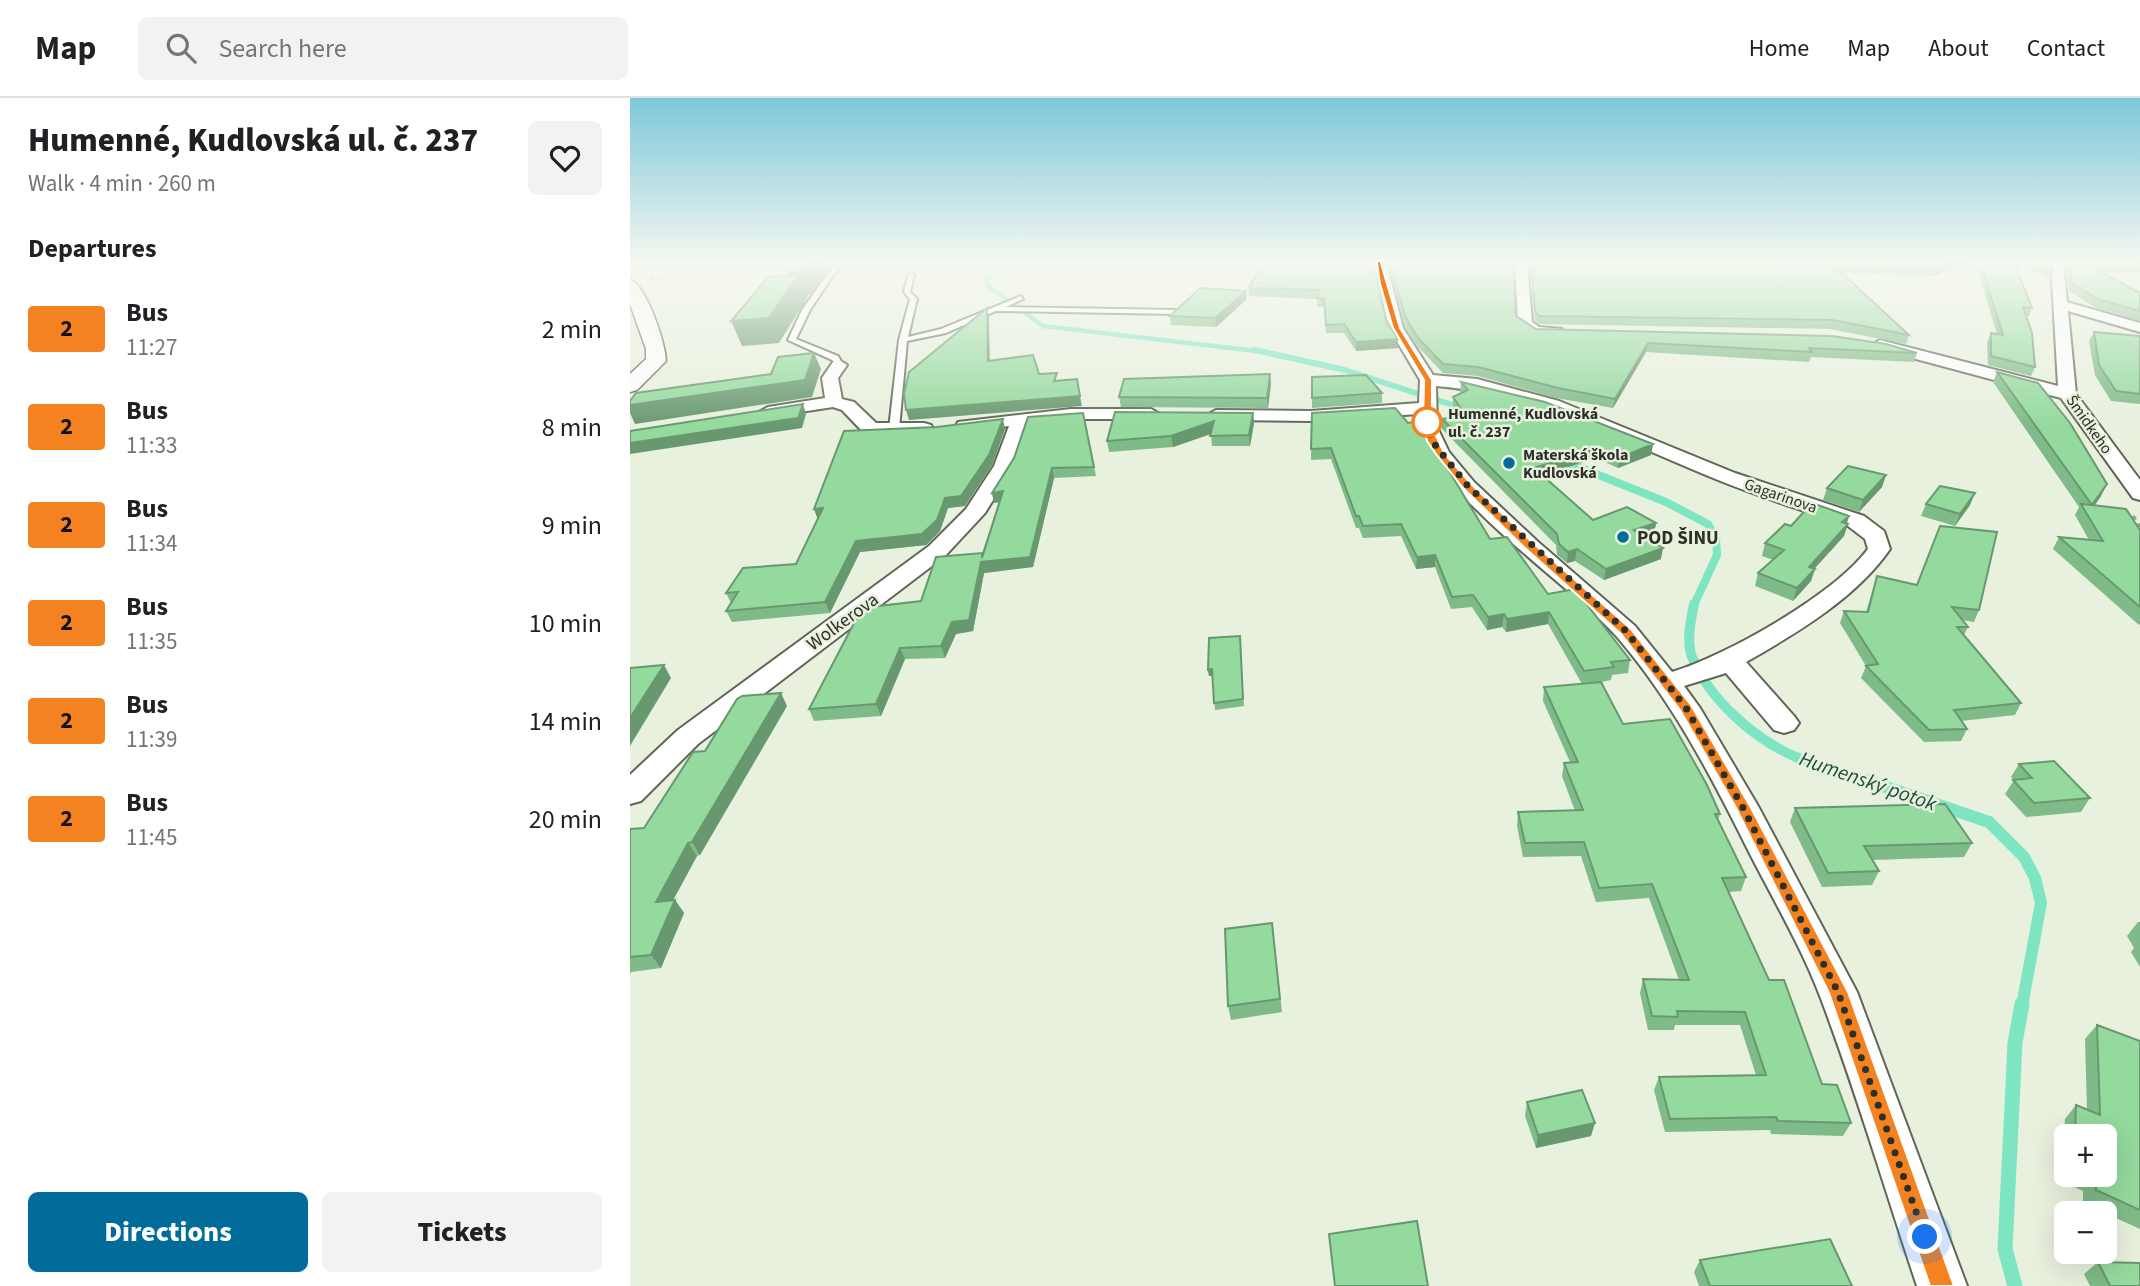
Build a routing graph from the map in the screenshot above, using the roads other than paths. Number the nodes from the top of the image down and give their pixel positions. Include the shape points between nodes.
1 (646, 317) edge
2 (804, 317) edge
3 (910, 317) edge
4 (979, 317) edge
5 (1393, 317) edge
6 (1525, 317) edge
7 (2059, 317) edge
8 (2104, 317) edge
9 (2140, 328) edge
10 (1578, 333) edge
11 (903, 340) junction
12 (1858, 342) edge
13 (839, 365) joint
14 (630, 386) edge
15 (2067, 394) junction
16 (1427, 395) junction
17 (834, 402) junction
18 (1167, 414) edge
19 (752, 415) edge
20 (1193, 415) edge
21 (1020, 422) junction
22 (894, 429) junction
23 (2140, 494) edge
24 (1724, 664) junction
25 (1675, 680) junction
26 (1784, 723) dead end
27 (630, 793) edge
28 (1942, 1286) edge

1 - 14 street via 656,361
2 - 13 lane via 792,340 835,358
3 - 11 lane
4 - 11 lane
5 - 16 street
6 - 10 street via 1525,324 1535,331
7 - 15 street, Šmidkeho
8 - 9 street
11 - 22 lane
12 - 15 street
13 - 17 street via 830,378
15 - 23 street, Šmidkeho
16 - 20 street via 1311,416
16 - 24 street, Gagarinova via 1477,384 1553,405 1728,477 1856,521 1876,536 1879,549 1872,561 1822,601
16 - 25 street via 1432,441 1468,486
17 - 19 street
17 - 22 street via 848,406 871,429
18 - 21 street via 1072,414
21 - 22 street
21 - 27 street, Wolkerova via 1004,466 974,513 937,551 688,737
24 - 25 street, Gagarinova
24 - 26 street
25 - 28 street via 1838,992

